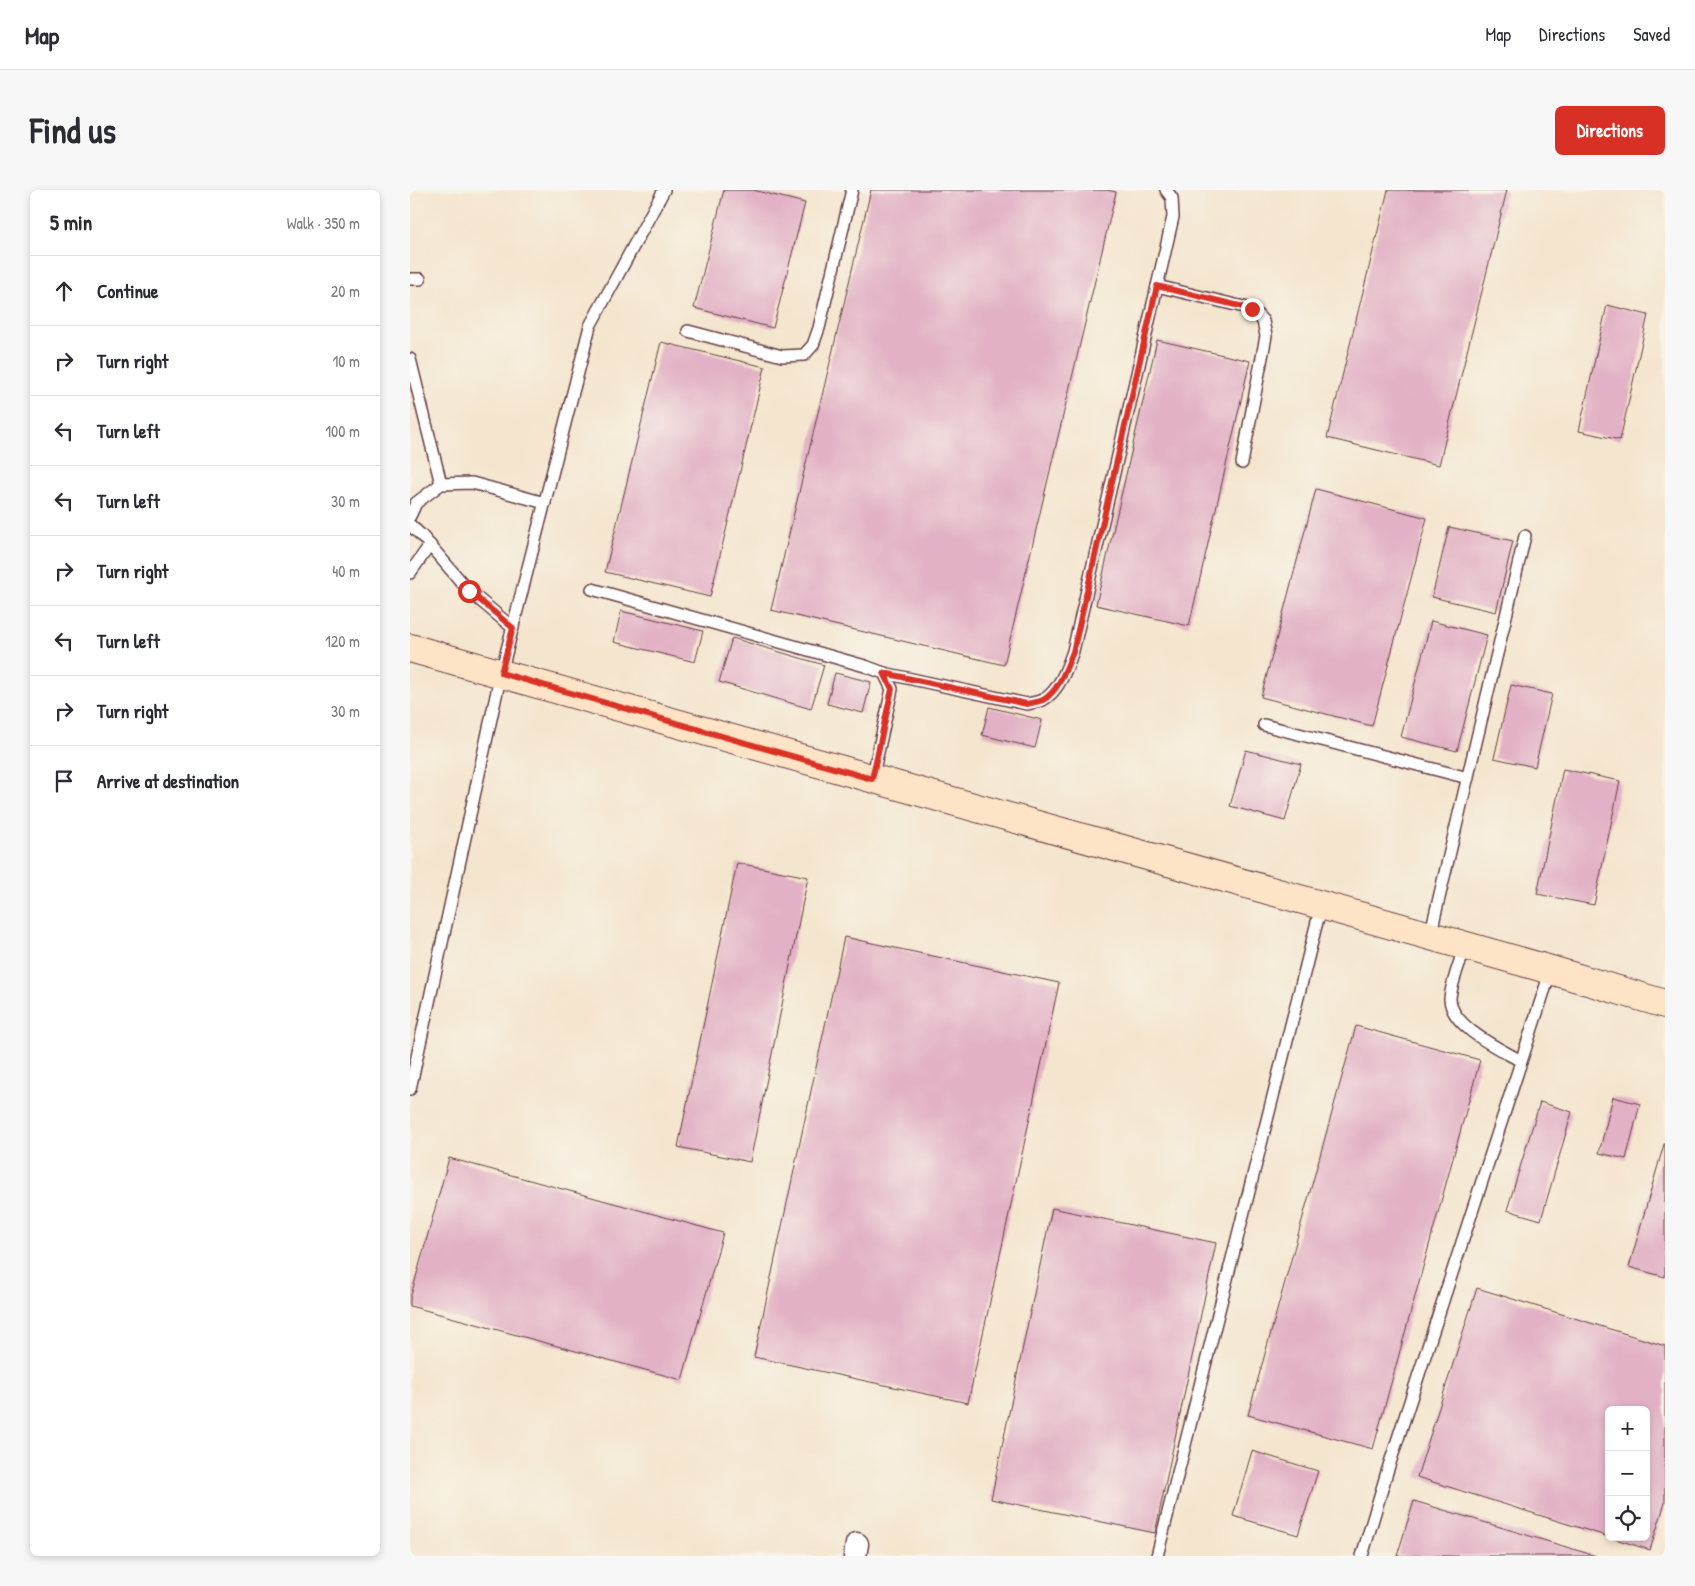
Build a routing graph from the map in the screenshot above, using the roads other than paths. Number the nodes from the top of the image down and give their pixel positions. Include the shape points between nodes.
1 (664, 190) edge
2 (852, 190) edge
3 (1166, 190) edge
4 (1157, 286) junction
5 (688, 330) dead end
6 (410, 359) edge
7 (1242, 463) dead end
8 (441, 484) junction
9 (545, 503) junction
10 (410, 516) edge
11 (410, 525) edge
12 (1525, 536) dead end
13 (430, 545) junction
14 (410, 573) edge
15 (592, 590) dead end
16 (513, 628) junction
17 (410, 648) edge
18 (501, 673) junction
19 (884, 673) junction
20 (1264, 725) dead end
21 (1468, 778) junction
22 (872, 779) junction
23 (1321, 906) junction
24 (1430, 936) junction
25 (1465, 946) junction
26 (1551, 970) junction
27 (1665, 1004) edge
28 (1521, 1061) junction
29 (410, 1089) edge
30 (1158, 1556) edge
31 (1362, 1556) edge

1 - 9 lane via 590,326
2 - 5 lane via 819,328 813,345 804,355 782,356
3 - 4 lane via 1172,198 1173,216
4 - 7 lane via 1252,309 1263,321 1266,336
4 - 19 lane via 1073,652 1055,689 1043,700 1027,704
6 - 8 lane
8 - 9 lane via 472,484
8 - 10 lane via 416,503
9 - 16 lane
11 - 13 lane
12 - 21 lane
13 - 14 lane
13 - 16 lane via 469,591
15 - 19 lane
16 - 18 lane
17 - 18 street
18 - 22 street
18 - 29 lane
19 - 22 lane via 892,689
20 - 21 lane
21 - 24 lane
22 - 23 street
23 - 24 street
23 - 30 lane
24 - 25 street
25 - 26 street
25 - 28 lane via 1450,1000 1458,1020 1476,1035
26 - 27 street
26 - 28 lane
28 - 31 lane

